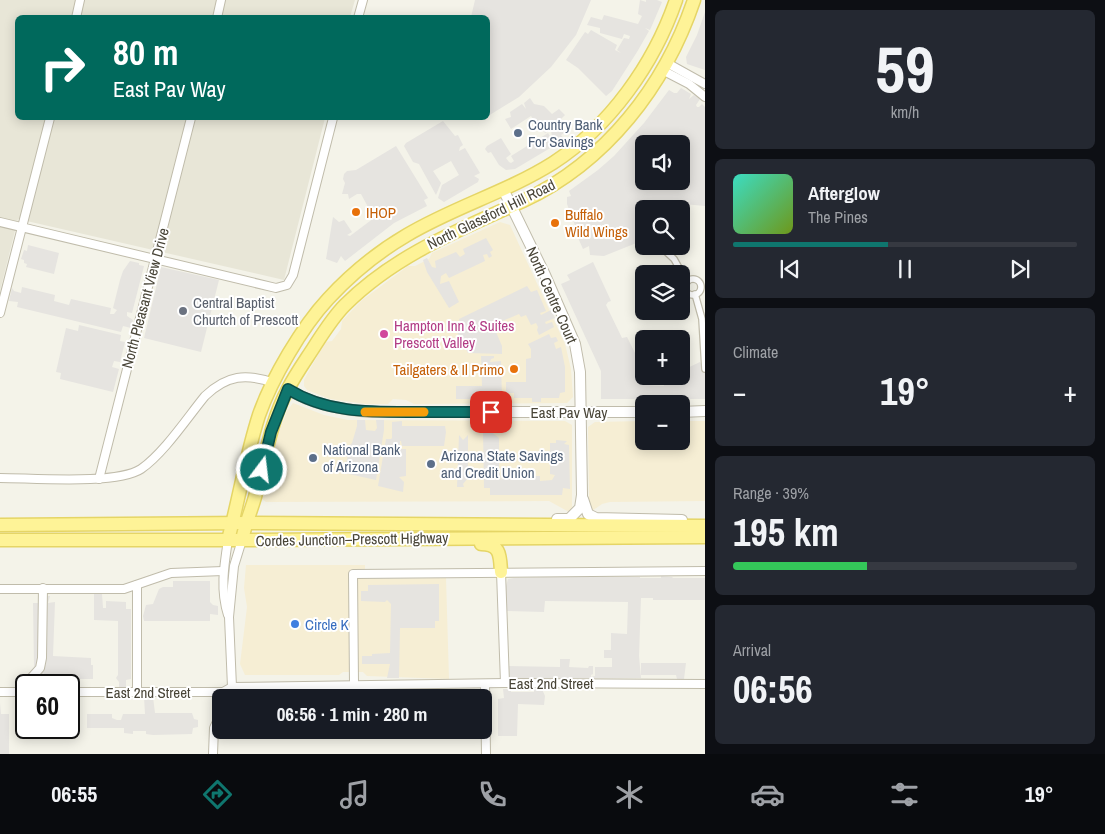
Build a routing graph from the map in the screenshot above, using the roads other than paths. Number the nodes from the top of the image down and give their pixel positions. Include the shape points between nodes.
1 (80, 0) edge
2 (221, 0) edge
3 (363, 0) edge
4 (676, 0) edge
5 (694, 0) edge
6 (77, 15) edge
7 (218, 15) edge
8 (359, 15) edge
9 (665, 67) junction
10 (705, 84) edge
11 (705, 97) edge
12 (49, 120) edge
13 (190, 120) edge
14 (332, 120) edge
15 (503, 189) junction
16 (511, 206) junction
17 (0, 222) edge
18 (22, 228) junction
19 (670, 255) edge
20 (155, 259) junction
21 (677, 265) edge
22 (690, 281) edge
23 (690, 294) edge
24 (695, 294) junction
25 (0, 313) edge
26 (304, 331) junction
27 (705, 369) edge
28 (274, 383) junction
29 (288, 389) junction
30 (705, 411) edge
31 (581, 412) junction
32 (635, 412) edge
33 (690, 412) edge
34 (271, 432) junction
35 (0, 478) edge
36 (98, 479) junction
37 (582, 495) junction
38 (233, 523) junction
39 (246, 523) junction
40 (494, 524) junction
41 (0, 525) edge
42 (705, 525) edge
43 (705, 537) edge
44 (379, 538) junction
45 (0, 540) edge
46 (228, 540) junction
47 (242, 540) junction
48 (223, 571) junction
49 (705, 571) edge
50 (501, 572) junction
51 (137, 585) junction
52 (44, 588) junction
53 (0, 589) edge
54 (229, 617) junction
55 (35, 674) edge
56 (505, 683) junction
57 (354, 684) junction
58 (485, 684) junction
59 (705, 684) edge
60 (232, 687) junction
61 (137, 691) junction
62 (0, 692) edge
63 (15, 692) edge
64 (80, 692) edge
65 (214, 739) edge
66 (213, 754) edge
67 (486, 754) edge

1 - 6 street
2 - 7 street
3 - 8 street
4 - 15 main road, North Glassford Hill Road via 640,73 593,131 552,163
5 - 9 main road, North Glassford Hill Road
9 - 10 street
9 - 11 street
9 - 16 main road, North Glassford Hill Road via 638,109 594,153 570,173
12 - 18 street
13 - 20 street, North Pleasant View Drive
14 - 20 street via 293,275 287,285 276,288
15 - 16 street, North Centre Court
15 - 26 main road, North Glassford Hill Road via 408,234 382,251 327,300
16 - 29 main road, North Glassford Hill Road via 418,250 372,280 343,306
16 - 31 street, North Centre Court via 575,344 580,372
17 - 18 street
18 - 20 street
18 - 25 street
19 - 21 street
20 - 36 street, North Pleasant View Drive
22 - 24 street via 694,279 700,284 700,290
23 - 24 street
24 - 27 street via 702,319
26 - 28 main road, North Glassford Hill Road
26 - 29 main road via 302,345 286,377
28 - 34 main road via 278,396 269,420
28 - 36 street via 244,376 214,387 140,470 122,477
28 - 38 main road, North Glassford Hill Road via 260,414
29 - 31 street, East Pav Way via 337,409 369,412
29 - 34 main road
30 - 33 street
31 - 32 street, East Pav Way
31 - 37 street, North Centre Court
34 - 39 main road
35 - 36 street
37 - 40 street, North Centre Court via 580,508 569,519
37 - 42 street, North Centre Court via 588,514 596,518 676,520
38 - 39 main road, Cordes Junction–Prescott Highway
38 - 41 main road, Cordes Junction–Prescott Highway
38 - 46 main road, North Glassford Hill Road
39 - 40 main road, Cordes Junction–Prescott Highway
39 - 47 main road
40 - 42 main road, Cordes Junction–Prescott Highway
43 - 44 main road, Cordes Junction–Prescott Highway
44 - 47 main road, Cordes Junction–Prescott Highway
44 - 50 main road via 408,544 488,544 495,546 500,555
45 - 46 main road, Cordes Junction–Prescott Highway
46 - 47 main road, Cordes Junction–Prescott Highway
46 - 48 street
47 - 54 street via 234,566
48 - 51 street via 171,573
48 - 54 street via 224,602
49 - 50 street
50 - 56 street
50 - 57 street via 353,574
51 - 52 street via 124,589
51 - 61 street
52 - 53 street
52 - 55 street via 42,658
54 - 60 street
56 - 58 street, East 2nd Street
56 - 59 street, East 2nd Street
57 - 58 street, East 2nd Street
57 - 60 street, East 2nd Street
58 - 67 street
60 - 61 street, East 2nd Street via 223,692
61 - 64 street, East 2nd Street
62 - 63 street
65 - 66 street

